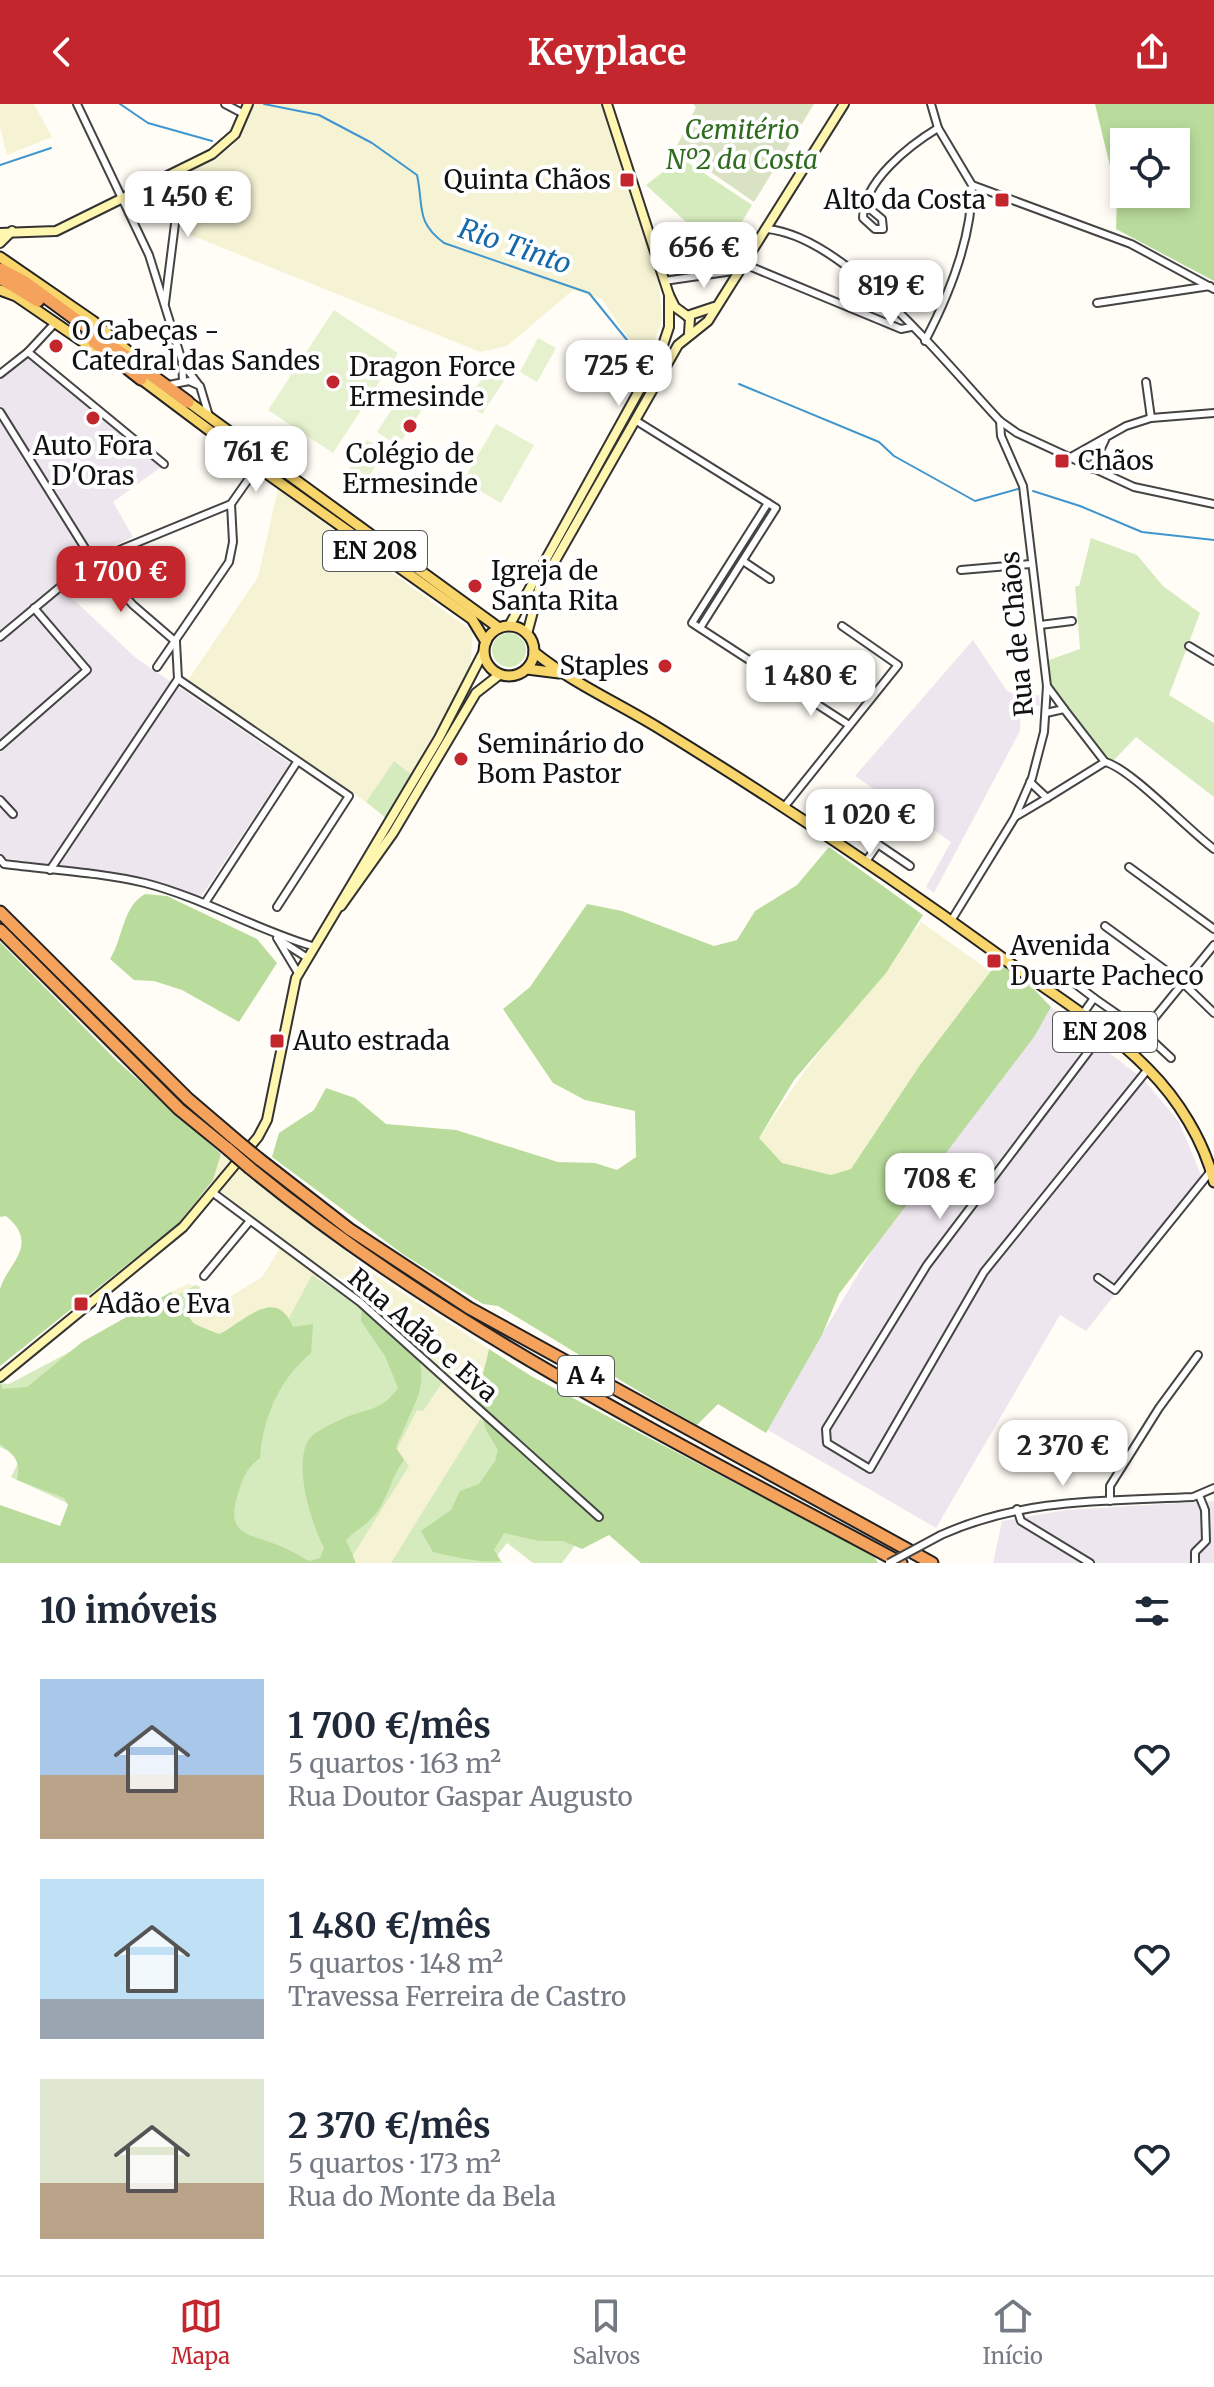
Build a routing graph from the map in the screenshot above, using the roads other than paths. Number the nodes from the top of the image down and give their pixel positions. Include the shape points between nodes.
1 (77, 104) edge
2 (225, 104) edge
3 (248, 104) edge
4 (607, 104) edge
5 (844, 104) edge
6 (931, 104) edge
7 (244, 114) junction
8 (938, 128) junction
9 (182, 168) junction
10 (972, 185) junction
11 (125, 199) junction
12 (865, 205) dead end
13 (774, 216) junction
14 (767, 229) junction
15 (785, 230) junction
16 (12, 231) junction
17 (0, 233) edge
18 (0, 243) edge
19 (0, 257) edge
20 (742, 267) junction
21 (0, 269) edge
22 (0, 278) edge
23 (664, 281) junction
24 (1212, 288) edge
25 (0, 290) edge
26 (669, 295) junction
27 (720, 301) junction
28 (1097, 303) dead end
29 (165, 307) junction
30 (685, 315) junction
31 (54, 324) junction
32 (669, 325) junction
33 (911, 327) junction
34 (82, 329) junction
35 (688, 334) junction
36 (925, 341) junction
37 (28, 352) junction
38 (182, 361) junction
39 (0, 374) edge
40 (141, 379) junction
41 (183, 381) junction
42 (1146, 382) dead end
43 (167, 385) junction
44 (200, 386) junction
45 (637, 392) junction
46 (188, 402) junction
47 (0, 412) edge
48 (1214, 413) edge
49 (1151, 418) junction
50 (210, 419) junction
51 (635, 420) junction
52 (1000, 421) junction
53 (613, 435) junction
54 (1105, 440) junction
55 (1069, 458) junction
56 (164, 464) dead end
57 (257, 467) junction
58 (1091, 469) junction
59 (768, 503) junction
60 (231, 504) junction
61 (1214, 504) edge
62 (93, 561) junction
63 (743, 561) junction
64 (1031, 564) junction
65 (961, 570) dead end
66 (770, 579) dead end
67 (34, 608) junction
68 (1072, 621) dead end
69 (1040, 625) junction
70 (842, 626) dead end
71 (504, 627) junction
72 (700, 628) junction
73 (527, 634) junction
74 (0, 637) edge
75 (176, 642) junction
76 (1189, 646) dead end
77 (485, 647) junction
78 (534, 652) junction
79 (1214, 661) edge
80 (157, 667) dead end
81 (527, 669) junction
82 (560, 673) junction
83 (499, 675) junction
84 (178, 679) junction
85 (1047, 686) junction
86 (1064, 709) junction
87 (1046, 713) junction
88 (849, 725) junction
89 (0, 746) edge
90 (297, 762) junction
91 (1105, 762) junction
92 (1030, 782) junction
93 (1047, 798) junction
94 (0, 800) edge
95 (785, 806) junction
96 (13, 814) dead end
97 (1015, 817) junction
98 (847, 823) dead end
99 (878, 844) junction
100 (1214, 849) edge
101 (0, 859) edge
102 (867, 860) junction
103 (910, 866) dead end
104 (1129, 867) dead end
105 (50, 870) junction
106 (205, 903) junction
107 (277, 907) dead end
108 (0, 912) edge
109 (328, 921) junction
110 (951, 921) junction
111 (1105, 926) dead end
112 (1214, 929) edge
113 (0, 930) edge
114 (275, 936) junction
115 (1214, 945) edge
116 (312, 946) junction
117 (306, 957) junction
118 (298, 973) junction
119 (1065, 976) dead end
120 (1183, 983) junction
121 (1094, 998) junction
122 (1214, 1013) edge
123 (1082, 1015) junction
124 (1104, 1031) junction
125 (1143, 1032) junction
126 (1171, 1058) dead end
127 (1148, 1069) junction
128 (232, 1144) junction
129 (1211, 1171) junction
130 (1214, 1182) edge
131 (212, 1192) junction
132 (249, 1222) junction
133 (204, 1276) dead end
134 (1098, 1278) dead end
135 (1198, 1355) dead end
136 (0, 1377) edge
137 (1214, 1488) edge
138 (1199, 1495) junction
139 (1110, 1501) junction
140 (1017, 1509) junction
141 (599, 1517) dead end
142 (889, 1563) edge
143 (901, 1563) edge
144 (932, 1563) edge
145 (1090, 1563) edge
146 (1195, 1563) edge

1 - 11 street
2 - 7 street
3 - 7 main road
4 - 23 main road
5 - 13 main road
6 - 8 street
7 - 9 main road via 235,134 212,154
8 - 10 street
8 - 12 street via 908,147
9 - 11 main road
9 - 29 street
10 - 24 street via 1131,244
10 - 36 street via 953,277
11 - 16 main road via 56,231
11 - 29 street
13 - 14 main road
13 - 15 street
14 - 15 street
14 - 20 main road
15 - 33 street via 859,275
16 - 17 main road
16 - 18 main road
19 - 43 main road, EN 208 via 93,321
20 - 23 street
20 - 27 main road
20 - 33 street via 901,329
21 - 34 highway via 25,282
22 - 34 highway
23 - 26 main road
24 - 28 street
25 - 31 main road, EN 208
26 - 30 main road
26 - 32 main road
27 - 30 main road via 702,314
27 - 35 main road via 708,321
29 - 38 street
30 - 32 main road via 676,314
30 - 35 main road via 692,322
31 - 37 street
31 - 40 main road, EN 208
32 - 35 main road via 676,335
32 - 45 main road
33 - 36 street
34 - 40 highway
34 - 46 highway
35 - 51 main road
36 - 52 street
37 - 39 street
37 - 56 street
38 - 41 street
38 - 44 street
40 - 57 main road, EN 208
41 - 43 street
41 - 44 street
42 - 49 street
43 - 46 main road, EN 208
44 - 50 street
45 - 51 street via 631,414
45 - 53 main road
46 - 50 main road, EN 208
47 - 62 street
48 - 49 street
49 - 54 street
50 - 71 main road, EN 208
51 - 53 street via 628,419
51 - 59 street
51 - 73 main road via 539,589
52 - 55 street
52 - 64 street, Rua de Chãos via 1001,436 1023,486
53 - 71 main road
54 - 55 street
54 - 58 street
55 - 58 street
57 - 60 street
57 - 77 main road, EN 208 via 472,619
58 - 61 street via 1134,487
59 - 63 street via 776,508
59 - 72 street via 692,623
60 - 62 street
60 - 75 street via 229,562
62 - 67 street
62 - 75 street
63 - 66 street
63 - 72 street
64 - 65 street
64 - 69 street, Rua de Chãos
67 - 74 street
67 - 89 street via 87,670
68 - 69 street
69 - 85 street, Rua de Chãos
70 - 88 street via 898,665
71 - 73 main road, EN 208
71 - 77 main road
72 - 88 street
73 - 78 main road, EN 208
75 - 80 street
75 - 84 street
76 - 79 street
77 - 83 main road, EN 208 via 486,661
77 - 109 main road via 439,738
78 - 81 main road
78 - 82 main road, EN 208
81 - 82 main road, EN 208
81 - 83 main road, EN 208 via 509,677
82 - 95 main road, EN 208 via 612,699
83 - 109 main road via 476,693 393,833
84 - 90 street
84 - 105 street
85 - 86 street
85 - 87 street, Rua de Chãos
86 - 87 street
86 - 91 street
87 - 92 street, Rua de Chãos
88 - 95 street
90 - 106 street
90 - 107 street via 349,796
91 - 93 street
91 - 100 street via 1124,770
92 - 93 street
92 - 97 street, Rua de Chãos
93 - 97 street
94 - 96 street
95 - 102 main road, EN 208
97 - 110 street, Rua de Chãos
98 - 99 street
99 - 102 street
99 - 103 street
101 - 105 street via 4,864
102 - 110 main road, EN 208
104 - 112 street
105 - 106 street via 144,883
106 - 114 street
108 - 128 highway, A 4
109 - 116 main road
110 - 123 main road, EN 208
111 - 120 street
113 - 128 highway, A 4 via 179,1109
114 - 116 street
114 - 117 street
114 - 118 street
115 - 120 street
116 - 117 main road
117 - 118 main road
118 - 131 main road via 267,1120
119 - 121 street
120 - 122 street
120 - 125 street
121 - 123 street
121 - 125 street
123 - 124 main road, EN 208
124 - 127 main road, EN 208
124 - 127 street via 927,1265 826,1429 827,1443 870,1469 984,1272
125 - 126 street
127 - 129 main road, EN 208 via 1188,1120
128 - 143 highway, A 4, bridge via 250,1168 342,1240 463,1320
128 - 144 highway, A 4, bridge via 469,1308
129 - 130 main road, EN 208
129 - 134 street via 1115,1290
131 - 132 street, Rua Adão e Eva
131 - 136 main road via 183,1227
132 - 133 street
132 - 141 street, Rua Adão e Eva via 360,1302
135 - 139 street via 1118,1473
137 - 138 street
138 - 139 street
138 - 146 street via 1206,1541 1195,1552
139 - 140 street
140 - 142 street, bridge via 941,1535
140 - 145 street via 1021,1521

